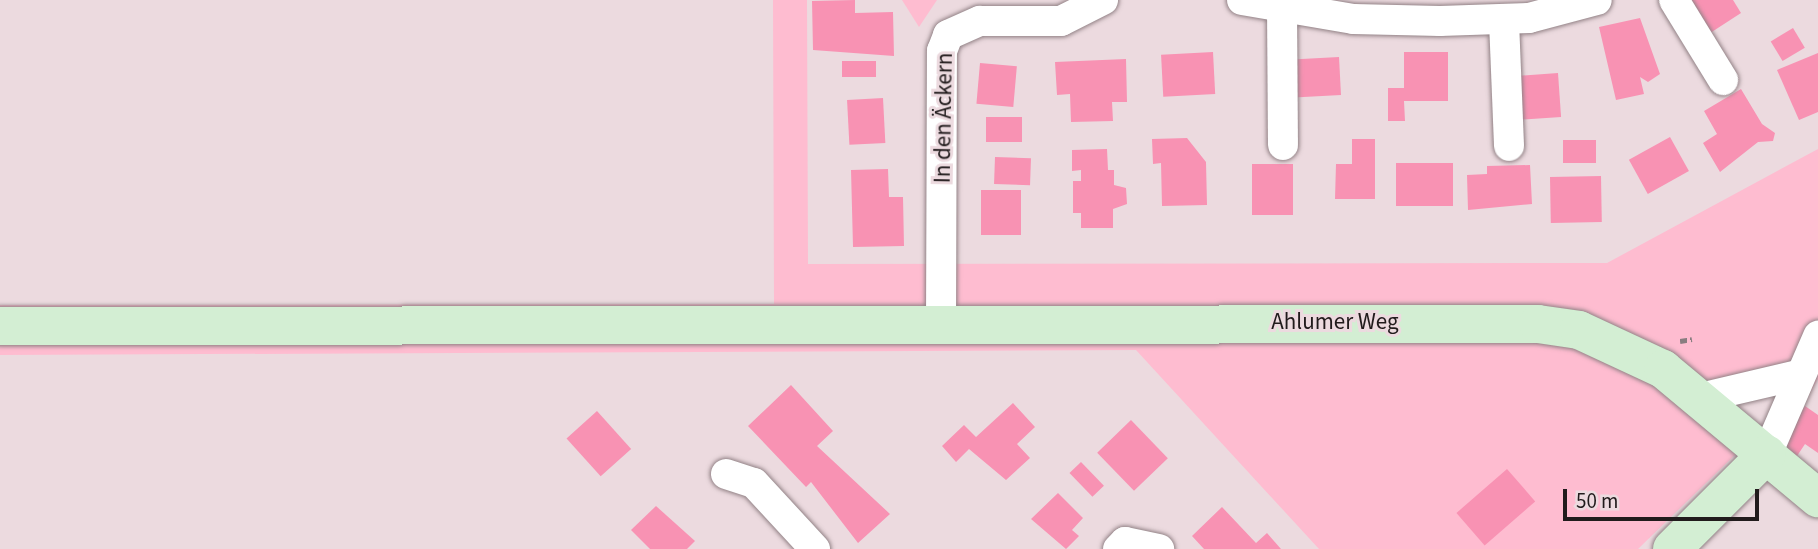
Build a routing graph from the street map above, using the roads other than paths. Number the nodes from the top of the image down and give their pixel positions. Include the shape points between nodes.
1 (1103, 0) edge
2 (1242, 0) edge
3 (1597, 0) edge
4 (1674, 0) edge
5 (1282, 7) junction
6 (1504, 21) junction
7 (1723, 80) dead end
8 (1283, 145) dead end
9 (1509, 146) dead end
10 (941, 324) junction
11 (0, 326) edge
12 (1818, 336) edge
13 (1798, 375) junction
14 (1704, 397) junction
15 (1767, 454) junction
16 (726, 474) dead end
17 (1818, 498) edge
18 (815, 549) edge
19 (1118, 549) edge
20 (1159, 549) edge
21 (1672, 549) edge

1 - 10 street, In den Äckern via 1061,21 980,21 948,35 942,51
2 - 5 street
3 - 6 street
4 - 7 street
5 - 6 street via 1353,19
5 - 8 street
6 - 9 street
10 - 11 street, Ahlumer Weg
10 - 14 street, Ahlumer Weg via 1538,324 1624,346
12 - 13 street
13 - 14 street
13 - 15 street
14 - 15 street, Ahlumer Weg
15 - 17 street, Ahlumer Weg
15 - 21 street
16 - 18 street via 754,483
19 - 20 street via 1125,542

